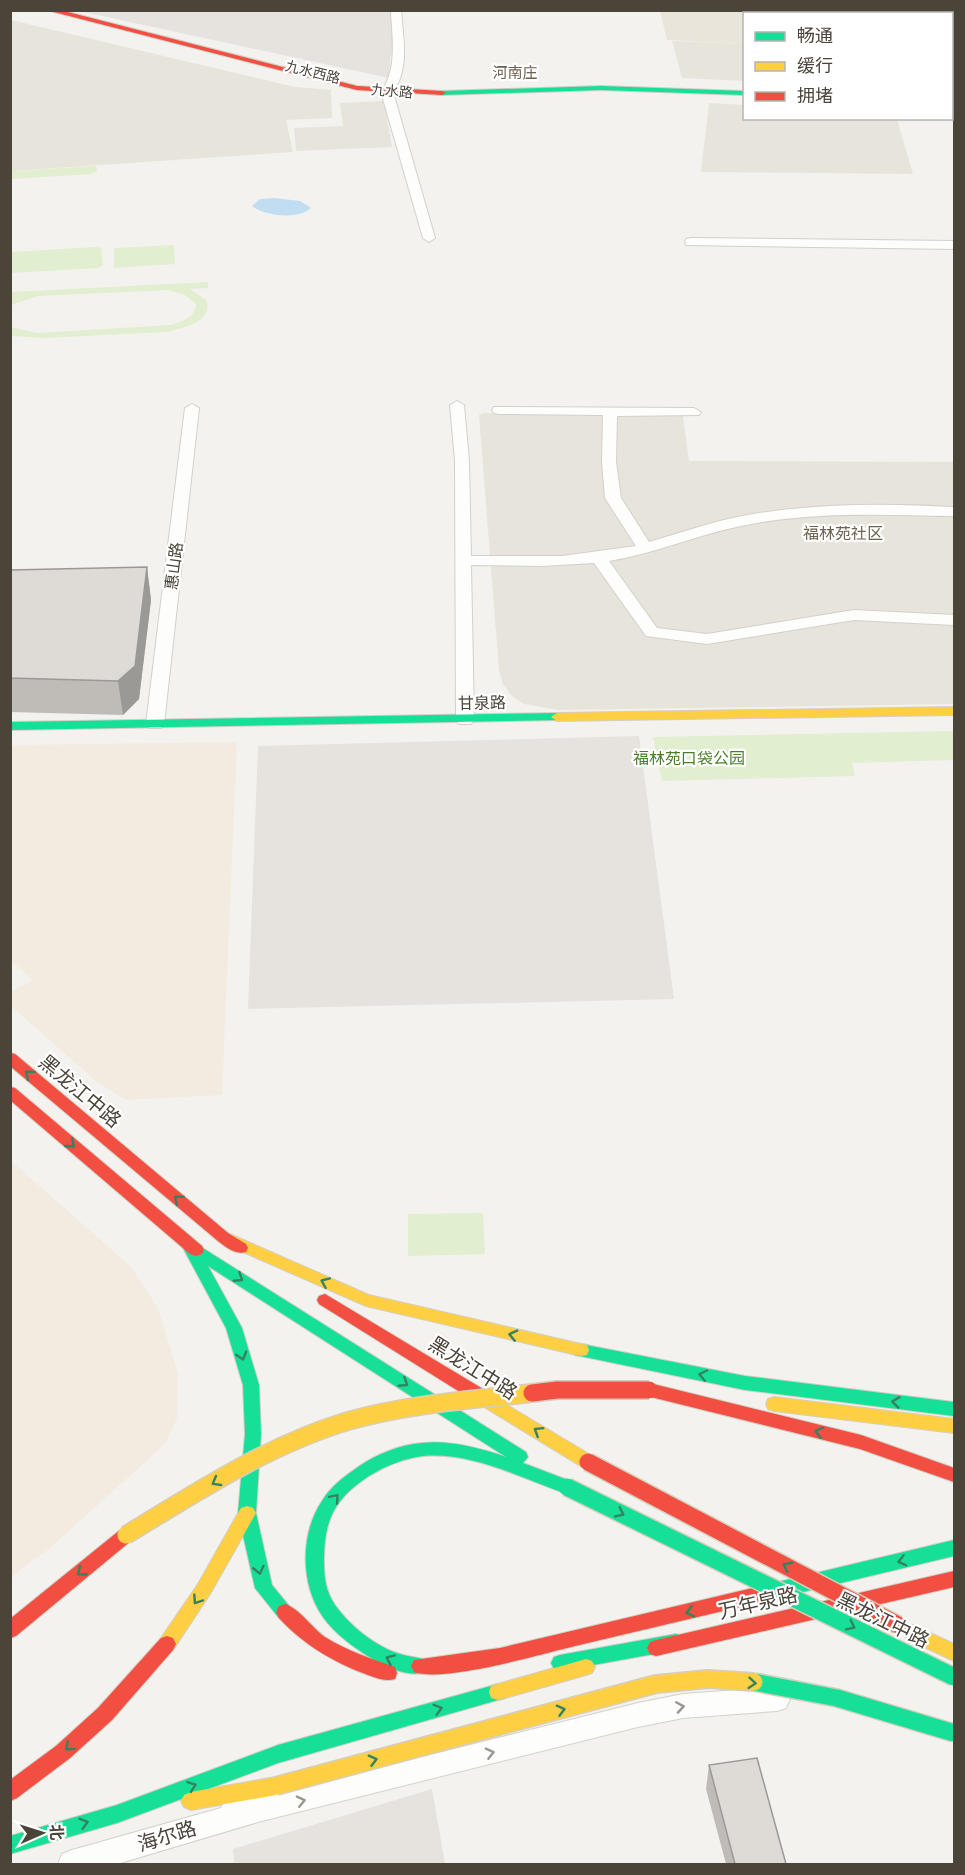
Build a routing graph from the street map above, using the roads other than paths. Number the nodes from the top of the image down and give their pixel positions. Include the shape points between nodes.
1 (49, 10) edge
2 (67, 10) edge
3 (396, 10) edge
4 (389, 90) junction
5 (743, 91) edge
6 (429, 238) dead end
7 (691, 242) dead end
8 (954, 245) edge
9 (457, 405) dead end
10 (192, 408) dead end
11 (499, 410) dead end
12 (610, 411) junction
13 (694, 412) dead end
14 (954, 512) edge
15 (645, 548) junction
16 (598, 557) junction
17 (462, 560) junction
18 (954, 620) edge
19 (954, 711) edge
20 (465, 720) junction
21 (155, 724) junction
22 (10, 726) edge
23 (10, 1058) edge
24 (10, 1092) edge
25 (223, 1237) junction
26 (190, 1246) junction
27 (649, 1390) junction
28 (954, 1409) edge
29 (954, 1426) edge
30 (954, 1475) edge
31 (567, 1487) junction
32 (247, 1513) junction
33 (954, 1548) edge
34 (954, 1579) edge
35 (10, 1630) edge
36 (676, 1642) junction
37 (954, 1653) edge
38 (526, 1669) dead end
39 (954, 1677) edge
40 (431, 1681) dead end
41 (954, 1733) edge
42 (954, 1744) edge
43 (10, 1792) edge
44 (269, 1798) junction
45 (117, 1814) junction
46 (10, 1845) edge
47 (72, 1864) edge

1 - 4 main road, 九水路 via 357,88
2 - 4 main road, 九水西路
3 - 4 street via 398,65
4 - 5 main road, 九水西路 via 635,84
4 - 6 street
7 - 8 street
9 - 17 street via 462,461
10 - 21 street, 惠山路
11 - 12 street
12 - 13 street
12 - 15 street via 613,498
14 - 15 street via 896,508 821,510 740,521
15 - 16 street
16 - 17 street via 550,563
16 - 18 street via 652,632 707,639 854,615
17 - 20 street
19 - 20 main road, 甘泉路
20 - 21 main road, 甘泉路
21 - 22 main road, 甘泉路
25 -> 23 main road, 黑龙江中路
24 -> 26 main road, 黑龙江中路
28 -> 25 main road via 745,1383 366,1300
37 -> 25 main road, 黑龙江中路, bridge via 588,1462
26 -> 31 main road, 黑龙江中路, bridge
26 -> 32 main road via 234,1328 251,1385 253,1434
27 - 29 main road
30 -> 27 main road via 861,1442
27 -> 35 main road, bridge via 557,1390 407,1408 326,1429 250,1462 126,1535
33 -> 31 main road via 520,1651 429,1665 401,1664 370,1649 342,1626 320,1597 314,1551 323,1513 351,1479 386,1459 430,1449 473,1454
31 -> 39 main road, 黑龙江中路, bridge
32 -> 40 main road via 264,1588 289,1617 323,1647 354,1663 396,1676
32 -> 43 main road via 204,1589 162,1650 105,1714
34 - 36 main road, 万年泉路
36 - 38 main road
45 -> 36 main road via 278,1754
44 -> 41 main road, bridge via 656,1684 713,1679 761,1683 875,1708
44 -> 42 street via 684,1706 765,1701 835,1689 879,1695
44 - 45 street
44 - 47 street, 海尔路
46 -> 45 main road

